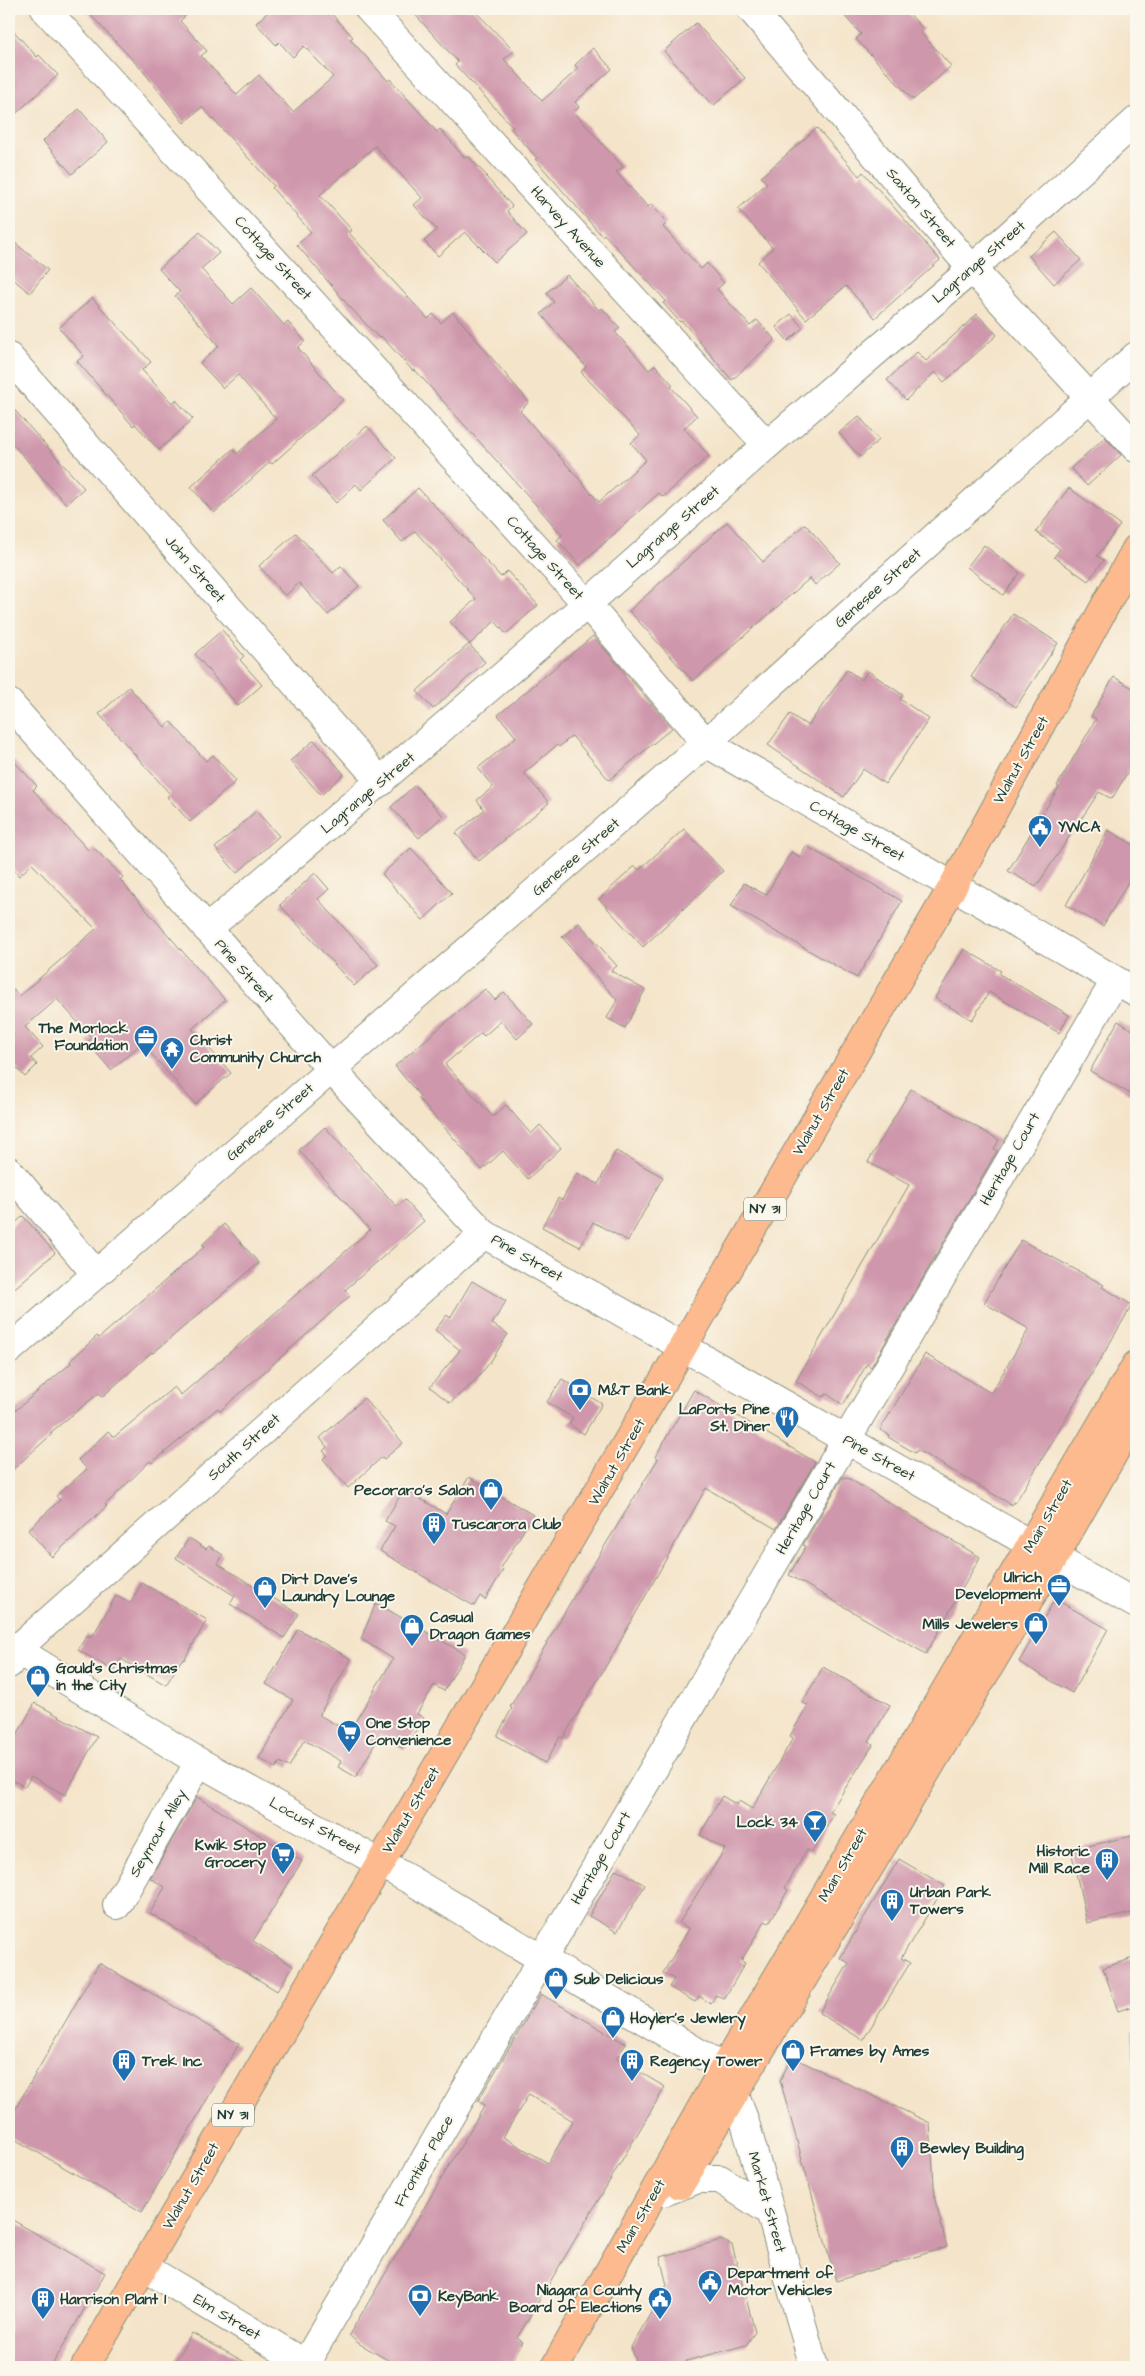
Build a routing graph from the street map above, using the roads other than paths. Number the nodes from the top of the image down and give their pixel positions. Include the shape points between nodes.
1 (46, 9) edge
2 (369, 9) edge
3 (751, 9) edge
4 (1136, 121) edge
5 (972, 269) junction
6 (1136, 356) edge
7 (9, 357) edge
8 (1090, 396) junction
9 (767, 445) junction
10 (1136, 448) edge
11 (1136, 549) edge
12 (587, 604) junction
13 (9, 703) edge
14 (706, 744) junction
15 (381, 782) junction
16 (953, 886) junction
17 (207, 929) junction
18 (1125, 986) edge
19 (331, 1069) junction
20 (9, 1171) edge
21 (484, 1234) junction
22 (96, 1274) junction
23 (684, 1347) junction
24 (9, 1350) edge
25 (1136, 1365) edge
26 (1136, 1414) edge
27 (846, 1439) junction
28 (1043, 1550) junction
29 (1136, 1604) edge
30 (12, 1653) edge
31 (199, 1762) junction
32 (380, 1862) junction
33 (117, 1904) dead end
34 (542, 1958) junction
35 (729, 2080) junction
36 (679, 2186) junction
37 (651, 2197) junction
38 (769, 2211) junction
39 (144, 2267) junction
40 (308, 2365) edge
41 (86, 2367) edge
42 (555, 2367) edge
43 (576, 2367) edge
44 (814, 2367) edge

1 - 12 street, Cottage Street
2 - 9 street, Harvey Avenue
3 - 5 street, Saxton Street
4 - 5 street, Lagrange Street
5 - 8 street, Saxton Street
5 - 9 street, Lagrange Street
6 - 8 street, Genesee Street
7 - 15 street, John Street
8 - 10 street, Saxton Street
8 - 14 street, Genesee Street
9 - 12 street, Lagrange Street
11 - 16 main road, Walnut Street / NY 31
12 - 14 street, Cottage Street
12 - 15 street, Lagrange Street
13 - 17 street, Pine Street
14 - 16 street, Cottage Street
14 - 19 street, Genesee Street
15 - 17 street, Lagrange Street
16 - 18 street, Cottage Street
16 - 23 main road, Walnut Street / NY 31
17 - 19 street, Pine Street
18 - 27 street, Heritage Court
19 - 21 street, Pine Street
19 - 22 street, Genesee Street
20 - 22 street
21 - 23 street, Pine Street
21 - 30 street, South Street
22 - 24 street, Genesee Street
23 - 27 street, Pine Street
23 - 32 main road, Walnut Street / NY 31
25 - 28 main road, Main Street
26 - 28 main road, Main Street
27 - 28 street, Pine Street
27 - 34 street, Heritage Court
28 - 29 street, Pine Street
28 - 35 main road, Main Street
30 - 31 street, Locust Street
31 - 32 street, Locust Street
31 - 33 street, Seymour Alley
32 - 34 street, Locust Street
32 - 39 main road, Walnut Street / NY 31
34 - 35 street, Locust Street
34 - 40 street, Frontier Place
35 - 36 main road, Main Street
35 - 37 main road, Main Street
35 - 38 street, Market Street via 744,2119
36 - 37 street
36 - 38 street via 698,2179 720,2179
36 - 43 main road, Main Street
37 - 42 main road, Main Street
38 - 44 street, Market Street
39 - 40 street, Elm Street
39 - 41 main road, Walnut Street / NY 31

